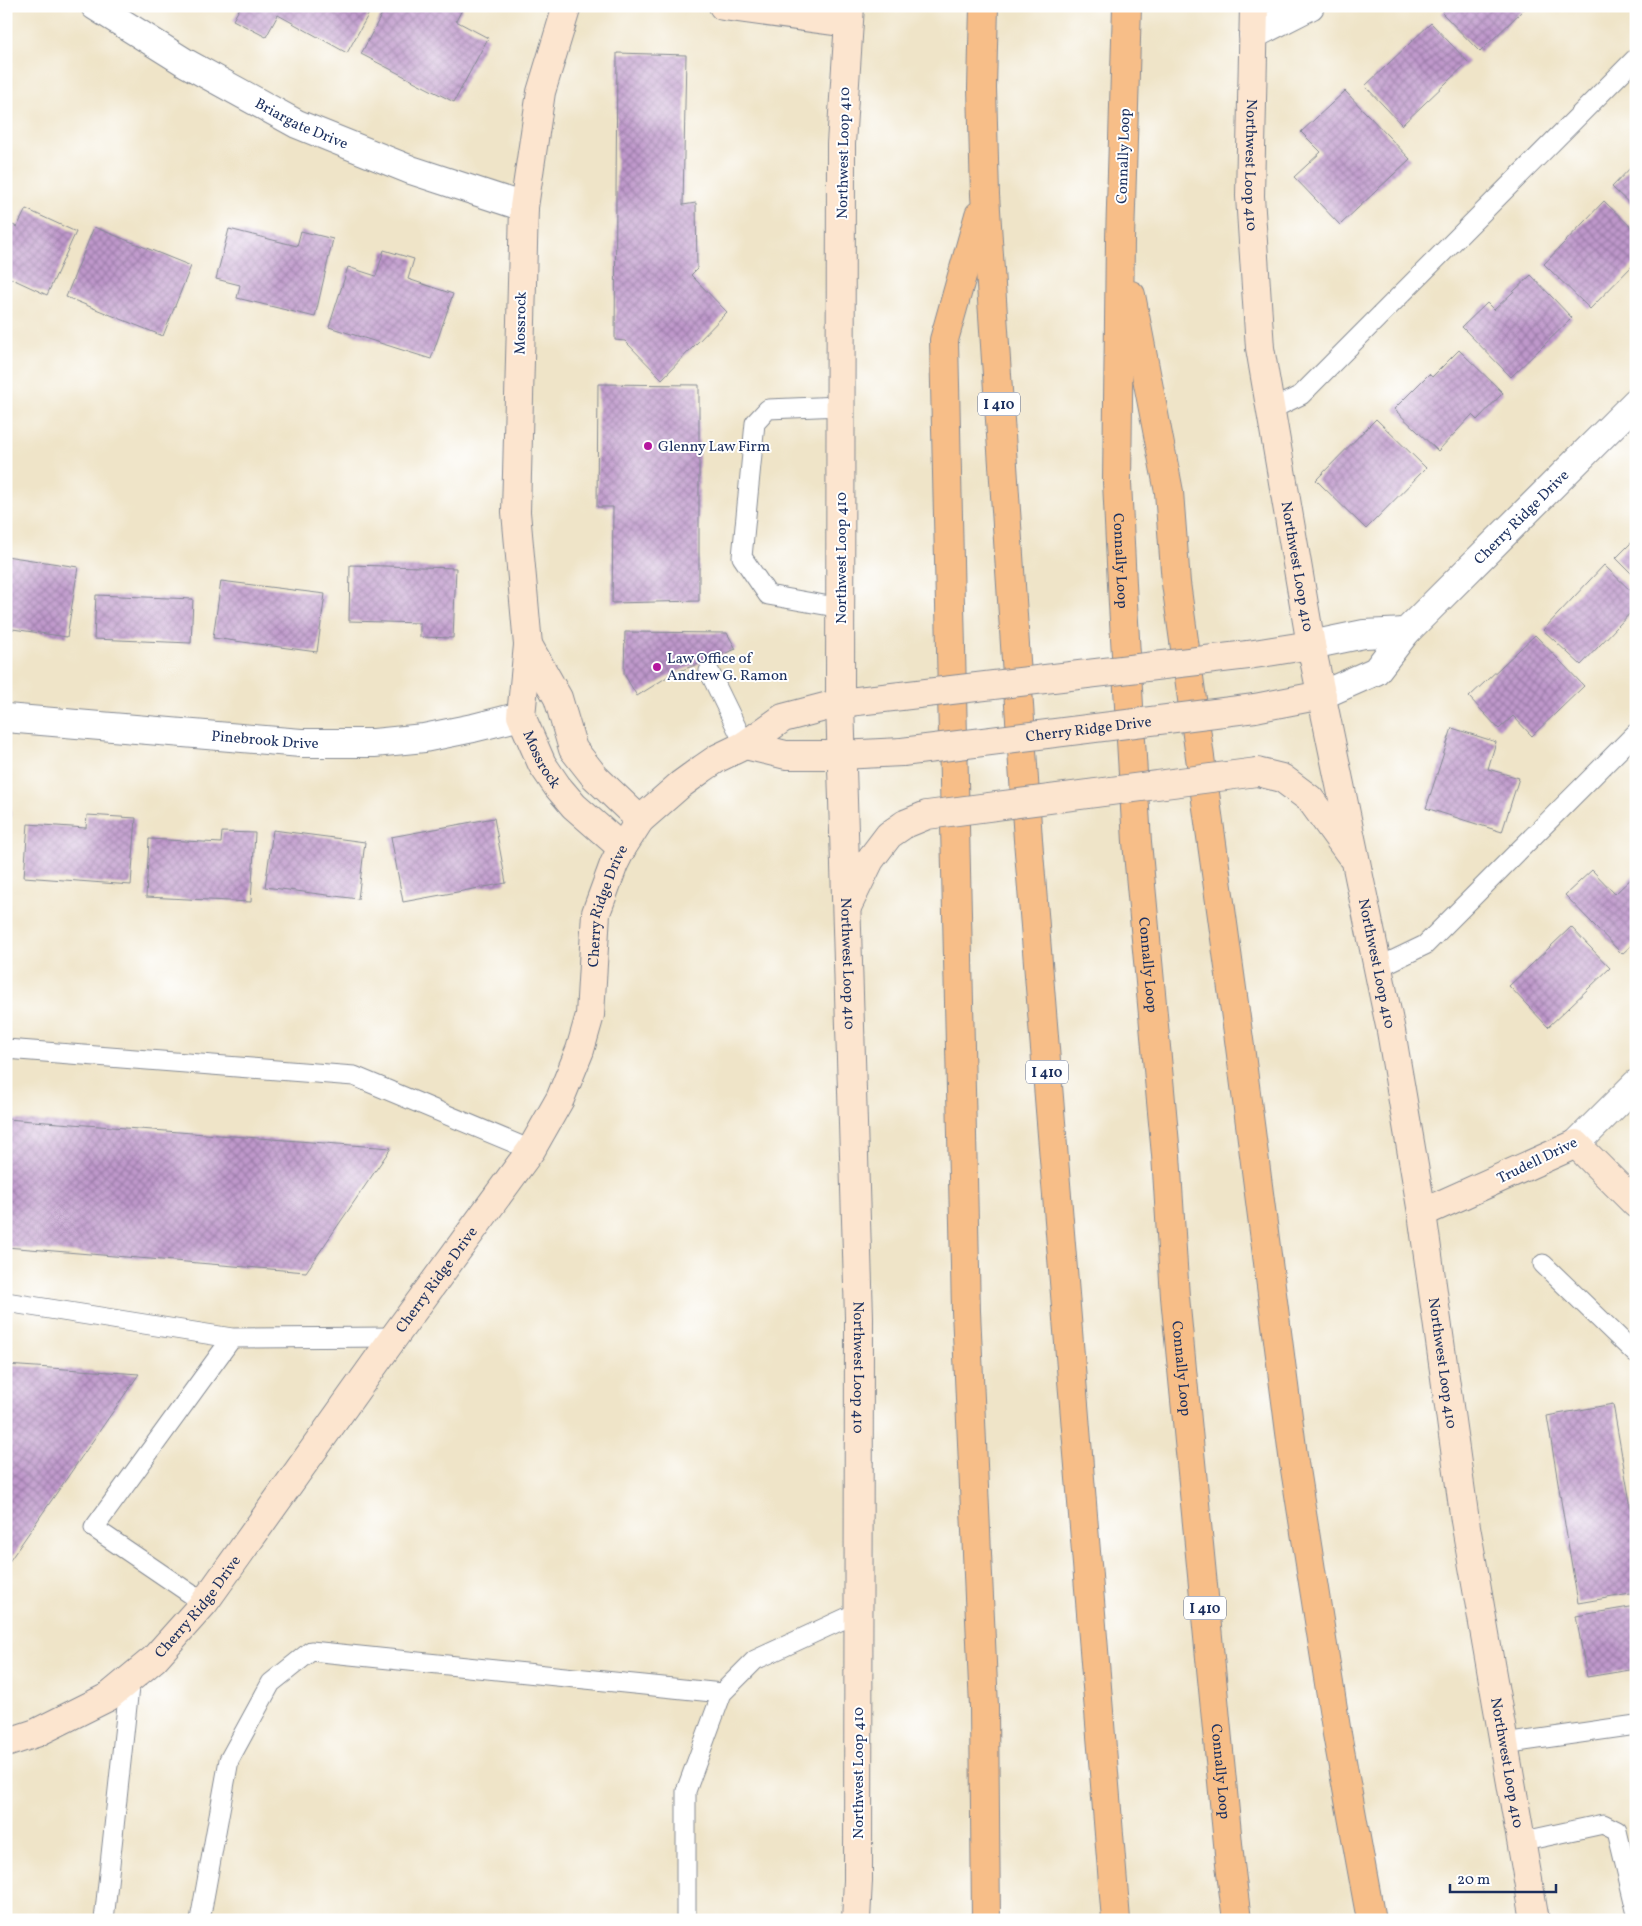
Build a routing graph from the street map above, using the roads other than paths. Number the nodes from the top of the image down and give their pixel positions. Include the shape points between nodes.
1 (95, 6) edge
2 (567, 6) edge
3 (723, 6) edge
4 (984, 6) edge
5 (1127, 6) edge
6 (1254, 6) edge
7 (1310, 6) edge
8 (849, 14) edge
9 (1253, 35) junction
10 (1636, 58) edge
11 (985, 195) junction
12 (524, 207) junction
13 (1120, 239) junction
14 (1636, 402) edge
15 (841, 406) junction
16 (1270, 410) junction
17 (841, 608) junction
18 (1406, 632) junction
19 (528, 645) junction
20 (1311, 645) junction
21 (709, 671) dead end
22 (1322, 695) junction
23 (840, 703) junction
24 (521, 716) junction
25 (6, 718) edge
26 (1636, 733) edge
27 (745, 745) junction
28 (841, 755) junction
29 (640, 820) junction
30 (622, 848) junction
31 (1356, 862) junction
32 (847, 908) junction
33 (1378, 968) junction
34 (6, 1049) edge
35 (1636, 1084) edge
36 (1576, 1144) junction
37 (532, 1150) junction
38 (1636, 1204) edge
39 (1422, 1213) junction
40 (1543, 1264) dead end
41 (6, 1302) edge
42 (394, 1337) junction
43 (232, 1338) junction
44 (1636, 1354) edge
45 (204, 1603) junction
46 (859, 1612) junction
47 (130, 1678) junction
48 (722, 1693) junction
49 (1636, 1725) edge
50 (6, 1743) edge
51 (1504, 1744) junction
52 (1106, 1802) junction
53 (1520, 1842) junction
54 (1636, 1910) edge
55 (104, 1920) edge
56 (200, 1920) edge
57 (686, 1920) edge
58 (856, 1920) edge
59 (986, 1920) edge
60 (1100, 1920) edge
61 (1116, 1920) edge
62 (1237, 1920) edge
63 (1371, 1920) edge
64 (1535, 1920) edge

1 - 12 street, Briargate Drive via 186,63 297,124 411,170
2 - 12 main road, Mossrock via 541,92
3 - 8 main road
4 - 11 highway, I 410
5 - 13 highway, Connally Loop / I 410
6 - 9 main road, Northwest Loop 410
7 - 9 street
8 - 15 main road, Northwest Loop 410 via 841,144
9 - 16 main road, Northwest Loop 410 via 1250,196 1260,348
10 - 16 lane via 1301,395
11 - 52 highway, I 410 via 1027,830
11 - 59 highway via 944,340 966,1311 984,1707
12 - 19 main road, Mossrock via 516,512
13 - 62 highway, Connally Loop / I 410 via 1117,482 1137,842 1166,1155 1176,1307
13 - 63 highway via 1169,492 1176,583 1294,1463 1335,1725
14 - 18 street, Cherry Ridge Drive
15 - 17 main road, Northwest Loop 410
15 - 17 lane via 768,409 755,423 742,557 768,595
16 - 20 main road, Northwest Loop 410
17 - 23 main road, Northwest Loop 410
18 - 20 street, Cherry Ridge Drive via 1364,634
18 - 22 street, Cherry Ridge Drive via 1376,671
19 - 24 main road, Mossrock
19 - 29 main road, Mossrock via 558,698 574,749 595,776
20 - 22 main road, Northwest Loop 410
20 - 23 main road, Cherry Ridge Drive, bridge
21 - 27 lane
22 - 28 main road, Cherry Ridge Drive, bridge via 1255,708 902,752
22 - 31 main road, Northwest Loop 410
23 - 27 main road, Cherry Ridge Drive via 783,718
23 - 28 main road, Northwest Loop 410
24 - 25 street, Pinebrook Drive via 424,738 374,743 291,742
24 - 30 main road, Mossrock via 542,764 557,786 574,806
26 - 33 lane via 1425,946
27 - 28 main road, Cherry Ridge Drive via 786,755
27 - 29 main road, Cherry Ridge Drive via 702,769
28 - 32 main road, Northwest Loop 410
29 - 30 main road, Cherry Ridge Drive
30 - 37 main road, Cherry Ridge Drive via 596,913 590,1015 580,1050 560,1099
31 - 32 main road, bridge via 1310,800 1282,778 1257,772 927,815 889,835 870,860
31 - 33 main road, Northwest Loop 410
32 - 46 main road, Northwest Loop 410 via 859,1316
33 - 39 main road, Northwest Loop 410
34 - 37 lane via 354,1076
35 - 36 street, Trudell Drive
36 - 38 main road
36 - 39 main road, Trudell Drive
37 - 42 main road, Cherry Ridge Drive
39 - 51 main road, Northwest Loop 410 via 1465,1521
40 - 44 lane
41 - 43 lane
42 - 43 lane
42 - 45 main road, Cherry Ridge Drive
43 - 45 lane via 94,1528
45 - 47 main road, Cherry Ridge Drive via 154,1659
46 - 48 lane via 755,1660
46 - 58 main road, Northwest Loop 410
47 - 50 main road, Cherry Ridge Drive via 108,1697 36,1733
47 - 55 lane
48 - 56 lane via 311,1651 271,1683 229,1760
48 - 57 lane via 686,1791
49 - 51 lane
51 - 53 main road, Northwest Loop 410
52 - 60 highway
52 - 61 highway, I 410
53 - 54 lane via 1603,1824 1617,1831
53 - 64 main road, Northwest Loop 410

